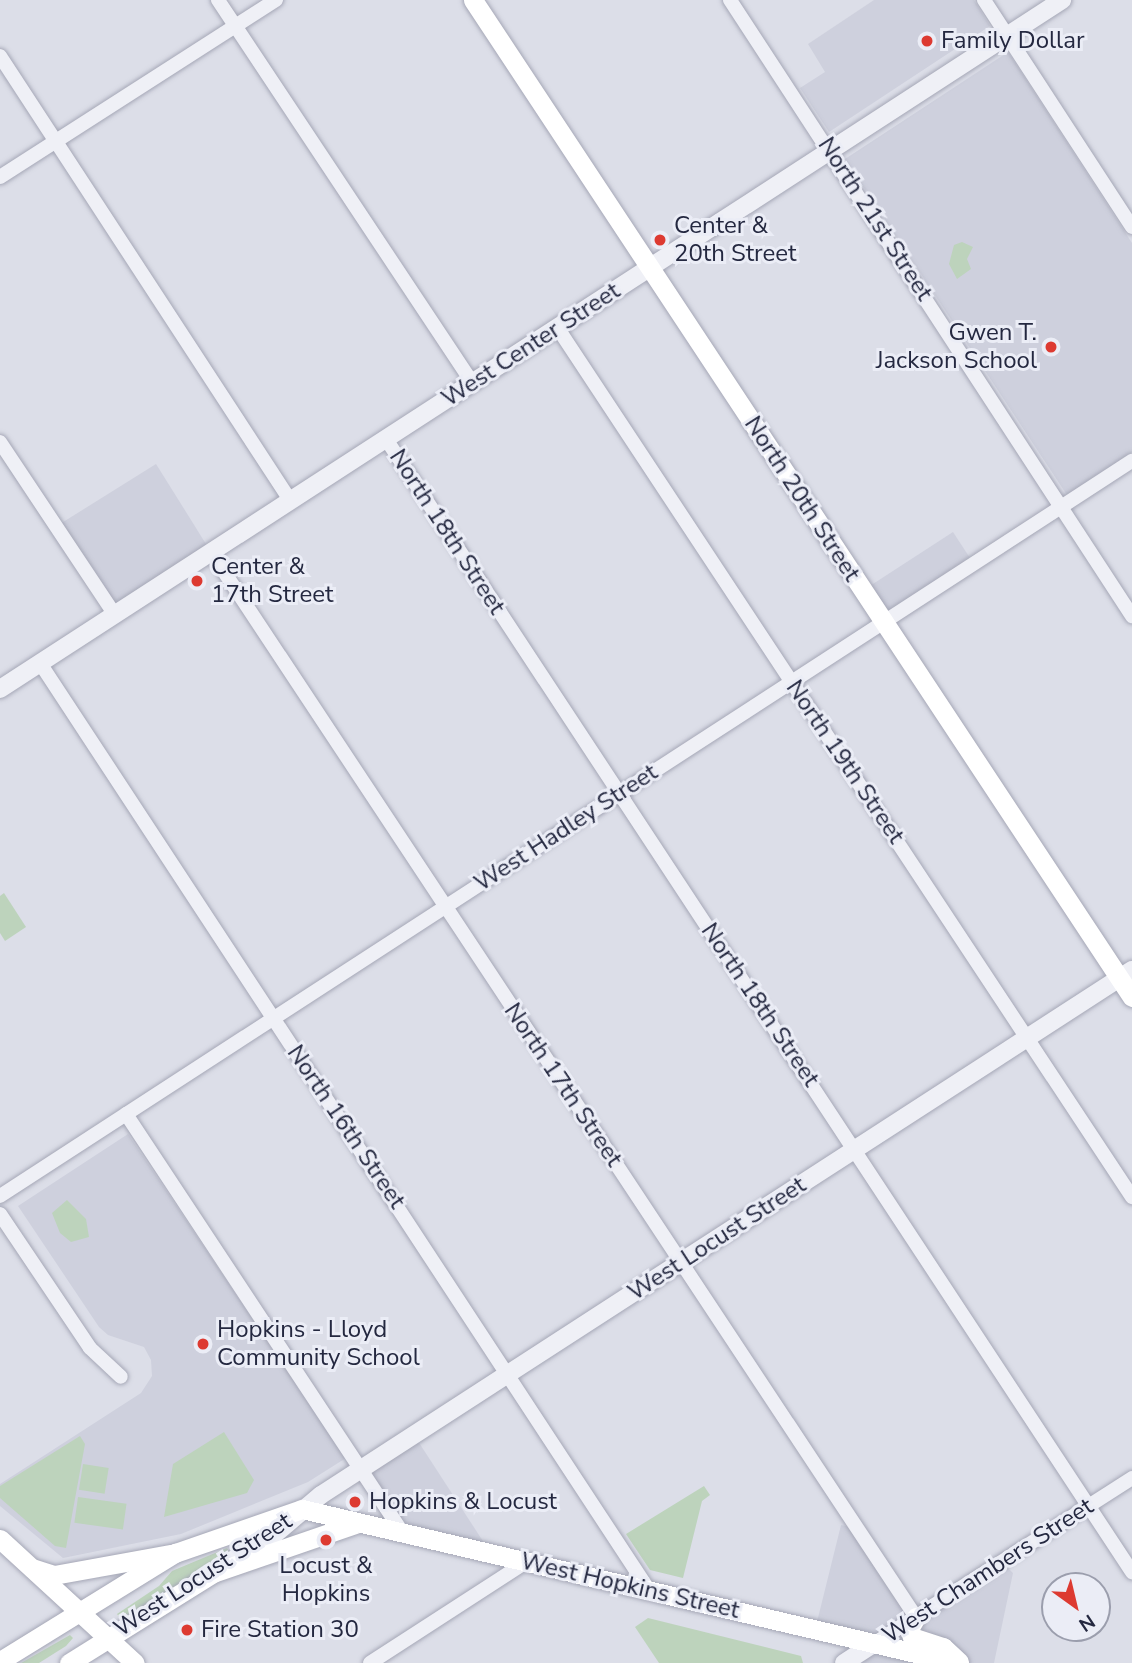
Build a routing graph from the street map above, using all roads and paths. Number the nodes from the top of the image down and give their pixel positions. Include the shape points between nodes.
1 (219, 0) edge
2 (276, 0) edge
3 (473, 0) edge
4 (730, 0) edge
5 (985, 0) edge
6 (1062, 0) edge
7 (236, 26) junction
8 (1008, 34) junction
9 (0, 56) edge
10 (55, 141) junction
11 (832, 152) junction
12 (0, 177) edge
13 (1132, 227) edge
14 (650, 268) junction
15 (557, 327) junction
16 (472, 383) junction
17 (386, 439) junction
18 (0, 442) edge
19 (1132, 461) edge
20 (290, 500) junction
21 (1061, 508) junction
22 (211, 552) junction
23 (115, 615) junction
24 (1132, 616) edge
25 (884, 623) junction
26 (40, 663) junction
27 (792, 682) junction
28 (0, 689) edge
29 (618, 794) junction
30 (444, 907) junction
31 (1126, 974) edge
32 (1132, 997) edge
33 (273, 1017) junction
34 (1028, 1039) junction
35 (126, 1114) junction
36 (857, 1150) junction
37 (0, 1196) edge
38 (1132, 1197) edge
39 (0, 1214) edge
40 (680, 1262) junction
41 (510, 1373) junction
42 (121, 1377) dead end
43 (359, 1471) junction
44 (1132, 1478) edge
45 (1089, 1506) junction
46 (302, 1509) junction
47 (355, 1524) junction
48 (402, 1532) junction
49 (0, 1539) edge
50 (175, 1553) junction
51 (526, 1562) junction
52 (32, 1568) junction
53 (1132, 1572) edge
54 (213, 1573) junction
55 (650, 1592) junction
56 (78, 1611) junction
57 (916, 1617) junction
58 (108, 1638) junction
59 (872, 1645) junction
60 (0, 1661) edge
61 (69, 1663) edge
62 (135, 1663) edge
63 (370, 1663) edge
64 (844, 1663) edge
65 (959, 1663) edge

1 - 7 street
2 - 7 street
3 - 14 main road, North 20th Street
4 - 11 street, North 21st Street
5 - 8 street
6 - 8 street, West Center Street
7 - 10 street
7 - 16 street
8 - 11 street, West Center Street
8 - 13 street
9 - 10 street
10 - 12 street
10 - 20 street
11 - 14 street, West Center Street
11 - 21 street, North 21st Street
14 - 15 street, West Center Street
14 - 25 main road, North 20th Street
15 - 16 street, West Center Street
15 - 27 street, North 19th Street
16 - 17 street, West Center Street
17 - 20 street, West Center Street
17 - 29 street, North 18th Street
18 - 23 street
19 - 21 street, West Hadley Street
20 - 22 street, West Center Street
21 - 24 street, North 21st Street
21 - 25 street, West Hadley Street
22 - 23 street, West Center Street
22 - 30 street, North 17th Street
23 - 26 street, West Center Street
25 - 27 street, West Hadley Street
25 - 31 main road, North 20th Street
26 - 28 street, West Center Street
26 - 33 street, North 16th Street
27 - 29 street, West Hadley Street
27 - 34 street, North 19th Street
29 - 30 street, West Hadley Street
29 - 36 street, North 18th Street
30 - 33 street, West Hadley Street
30 - 40 street, North 17th Street
31 - 32 main road, North 20th Street
31 - 34 street, West Locust Street
33 - 35 street, West Hadley Street
33 - 41 street, North 16th Street
34 - 36 street, West Locust Street
34 - 38 street, North 19th Street
35 - 37 street, West Hadley Street
35 - 43 street
36 - 40 street, West Locust Street
36 - 45 street, North 18th Street
39 - 42 street via 90,1348
40 - 41 street, West Locust Street
40 - 57 street, North 17th Street
41 - 43 street, West Locust Street
41 - 55 street, North 16th Street
43 - 46 street, West Locust Street
43 - 48 street
44 - 45 street, West Chambers Street
45 - 53 street, North 18th Street
45 - 57 street, West Chambers Street
46 - 47 main road, West Hopkins Street
46 - 50 main road, West Locust Street
46 - 54 street, West Locust Street via 275,1534
47 - 48 main road, West Hopkins Street
47 - 54 main road
48 - 51 main road, West Hopkins Street
49 - 52 main road
50 - 52 main road via 54,1575
50 - 56 main road, West Locust Street
51 - 55 main road, West Hopkins Street
51 - 63 street
52 - 56 main road
54 - 58 main road, West Locust Street
55 - 59 main road, West Hopkins Street
56 - 58 main road
56 - 60 main road, West Locust Street
57 - 59 street, West Chambers Street
57 - 65 main road via 909,1629 912,1637 943,1647
58 - 61 main road, West Locust Street
58 - 62 main road
59 - 64 street, West Chambers Street
59 - 65 main road, West Hopkins Street

